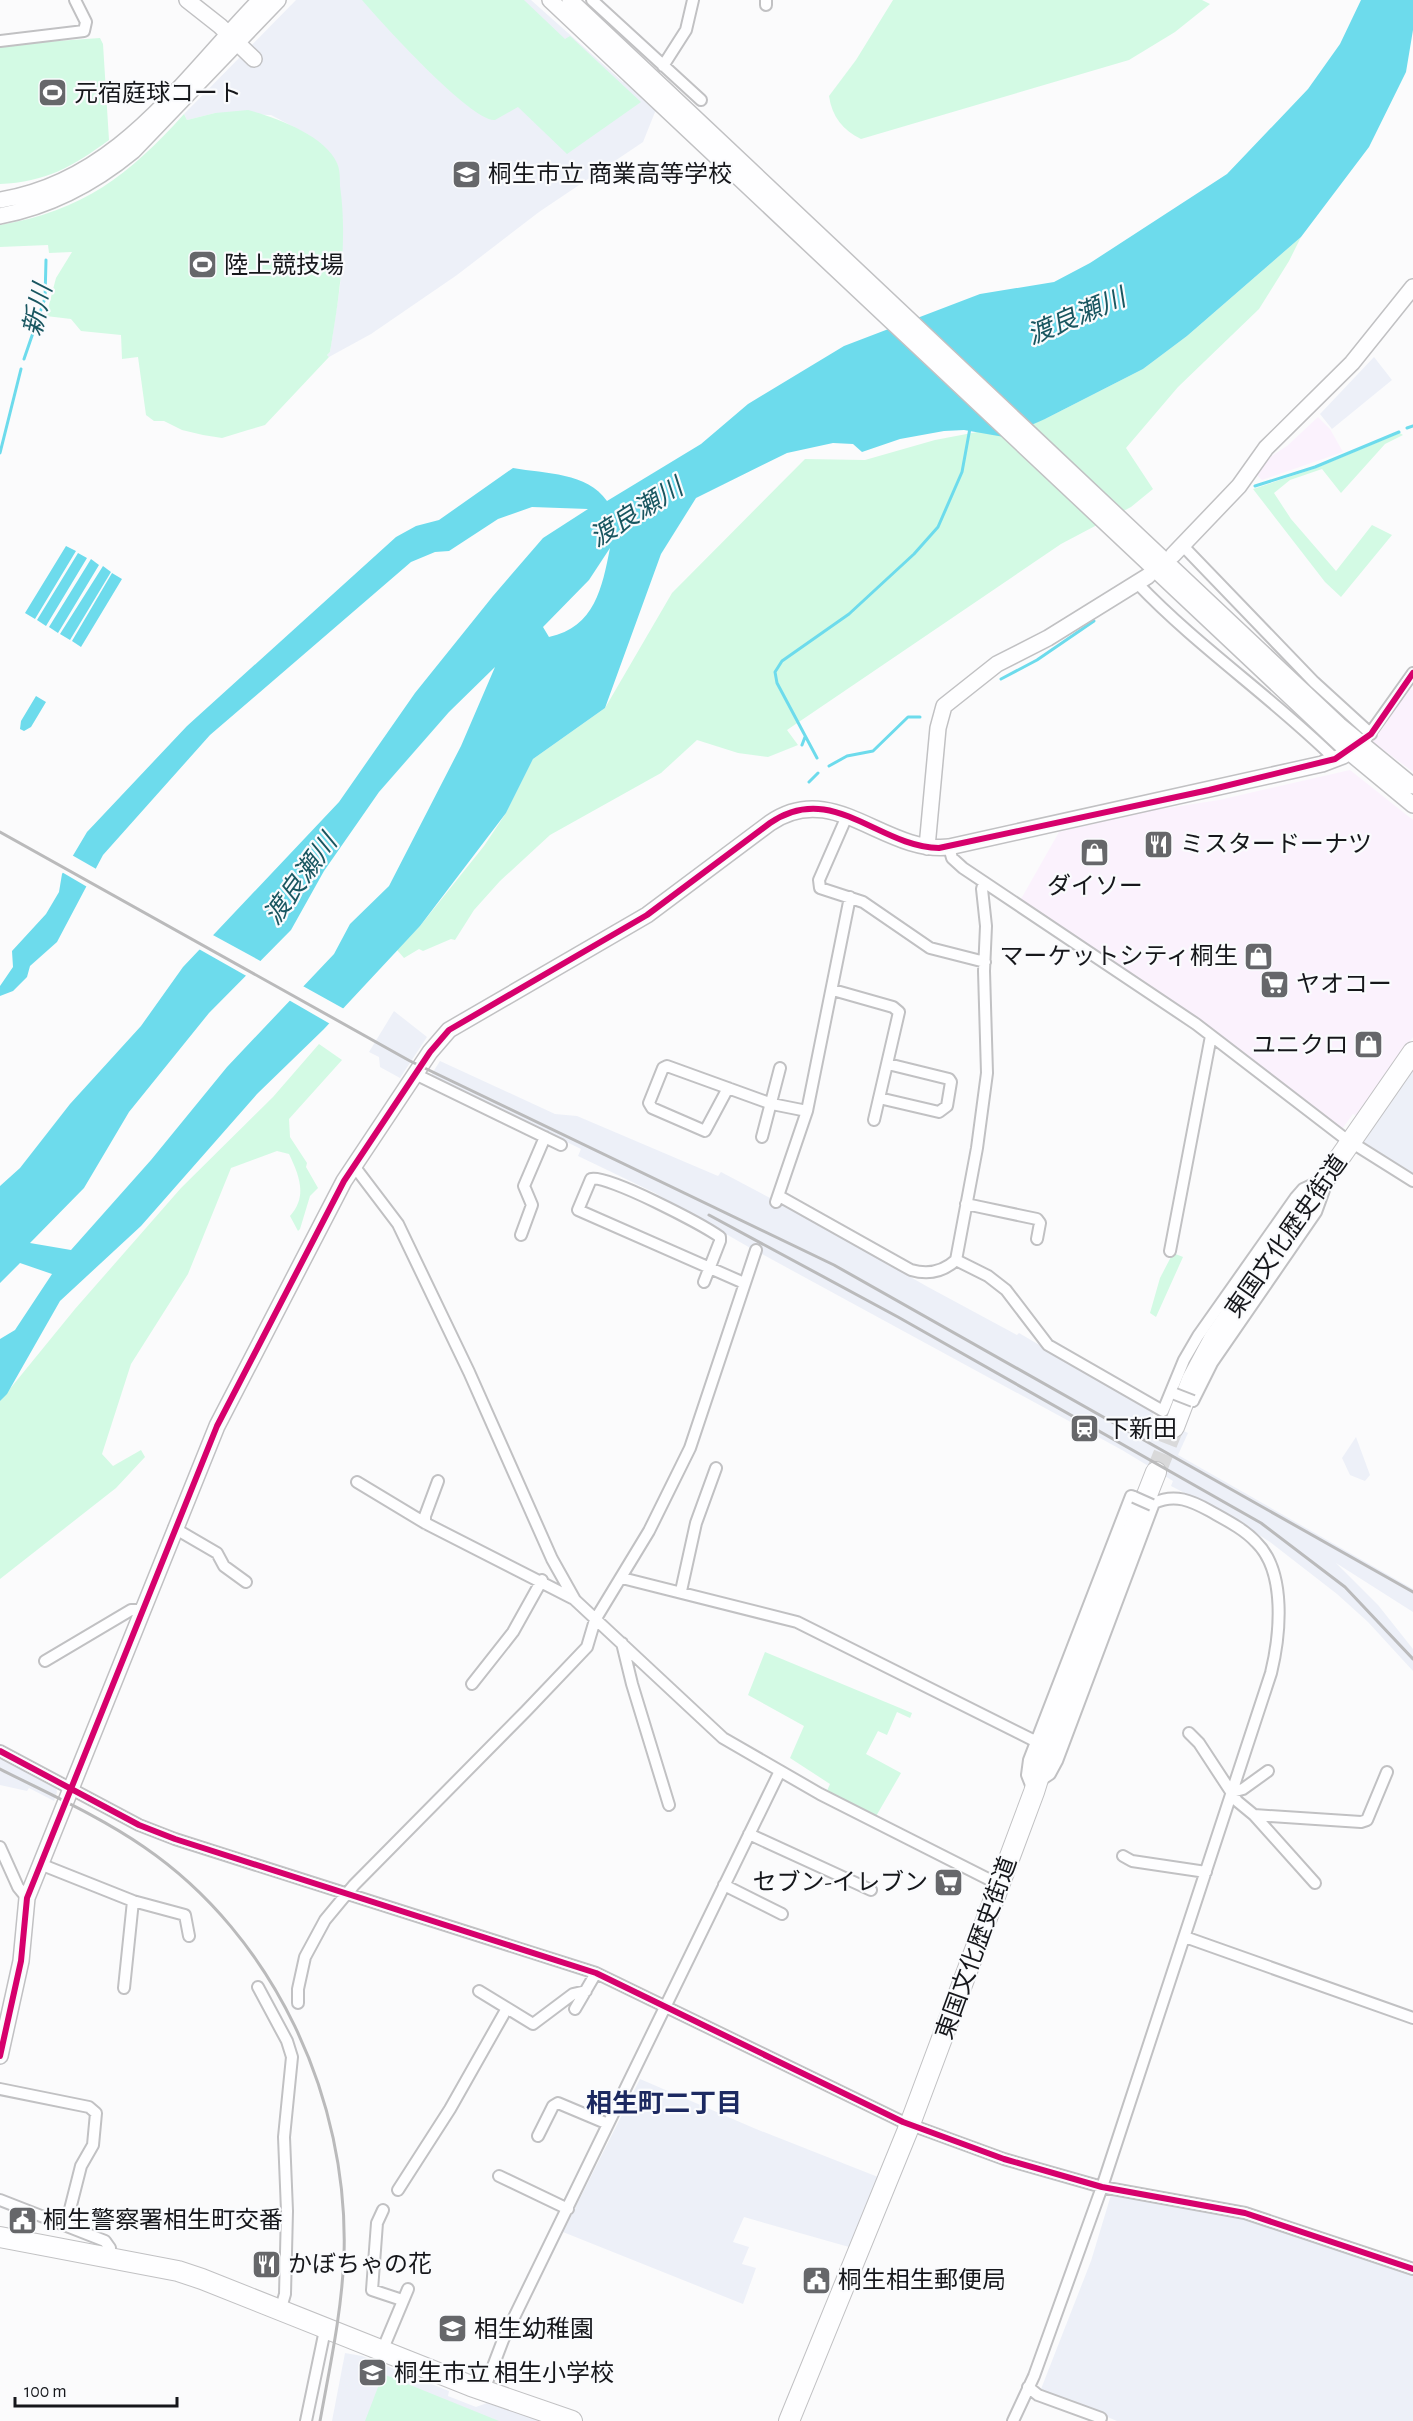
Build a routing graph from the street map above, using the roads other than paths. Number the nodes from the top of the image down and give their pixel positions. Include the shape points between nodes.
1 (75, 0) edge
2 (187, 0) edge
3 (260, 0) edge
4 (278, 0) edge
5 (550, 0) edge
6 (570, 0) edge
7 (592, 0) edge
8 (693, 0) edge
9 (232, 38) junction
10 (0, 41) edge
11 (254, 59) dead end
12 (663, 66) junction
13 (634, 69) junction
14 (701, 100) dead end
15 (0, 200) edge
16 (0, 216) edge
17 (1413, 287) edge
18 (1178, 551) joint
19 (1143, 579) joint
20 (1413, 673) edge
21 (1360, 743) junction
22 (1335, 759) junction
23 (1413, 786) edge
24 (1413, 805) edge
25 (847, 816) junction
26 (927, 847) junction
27 (949, 847) junction
28 (984, 882) junction
29 (850, 897) junction
30 (985, 962) junction
31 (833, 990) junction
32 (1211, 1036) junction
33 (1413, 1052) edge
34 (888, 1064) junction
35 (780, 1068) dead end
36 (415, 1074) junction
37 (728, 1088) junction
38 (879, 1098) junction
39 (772, 1104) junction
40 (807, 1111) junction
41 (874, 1120) dead end
42 (545, 1137) junction
43 (762, 1137) dead end
44 (1350, 1142) junction
45 (561, 1145) dead end
46 (354, 1166) junction
47 (1325, 1180) junction
48 (1413, 1181) edge
49 (966, 1204) junction
50 (521, 1235) dead end
51 (1037, 1239) dead end
52 (756, 1250) dead end
53 (1170, 1251) dead end
54 (956, 1260) junction
55 (710, 1269) junction
56 (704, 1282) dead end
57 (744, 1282) junction
58 (1173, 1393) junction
59 (1174, 1427) tunnel mouth
60 (716, 1468) dead end
61 (1156, 1472) tunnel mouth
62 (438, 1481) dead end
63 (357, 1482) dead end
64 (1152, 1505) junction
65 (425, 1523) junction
66 (174, 1528) junction
67 (622, 1578) junction
68 (542, 1580) junction
69 (246, 1582) dead end
70 (681, 1591) junction
71 (575, 1600) junction
72 (142, 1610) junction
73 (595, 1620) junction
74 (622, 1643) junction
75 (45, 1661) dead end
76 (472, 1684) dead end
77 (1189, 1733) dead end
78 (1035, 1741) junction
79 (0, 1751) edge
80 (1268, 1771) dead end
81 (780, 1772) junction
82 (1387, 1772) dead end
83 (1036, 1787) junction
84 (70, 1788) junction
85 (1232, 1792) junction
86 (669, 1804) dead end
87 (1254, 1815) junction
88 (749, 1834) junction
89 (0, 1847) edge
90 (1123, 1856) dead end
91 (40, 1864) junction
92 (1206, 1872) junction
93 (1315, 1883) dead end
94 (724, 1885) junction
95 (1000, 1885) junction
96 (871, 1890) dead end
97 (346, 1894) junction
98 (27, 1898) junction
99 (133, 1901) junction
100 (782, 1914) dead end
101 (189, 1936) dead end
102 (1185, 1937) junction
103 (596, 1973) junction
104 (258, 1987) dead end
105 (124, 1988) dead end
106 (478, 1991) dead end
107 (586, 1991) junction
108 (298, 2003) dead end
109 (665, 2007) junction
110 (575, 2009) dead end
111 (506, 2010) junction
112 (1413, 2018) edge
113 (0, 2056) edge
114 (0, 2089) edge
115 (608, 2124) junction
116 (910, 2124) junction
117 (538, 2136) dead end
118 (499, 2176) dead end
119 (1102, 2187) junction
120 (398, 2190) dead end
121 (0, 2200) edge
122 (568, 2209) junction
123 (383, 2210) dead end
124 (66, 2225) junction
125 (0, 2237) edge
126 (108, 2259) junction
127 (1413, 2269) edge
128 (408, 2289) dead end
129 (402, 2300) junction
130 (280, 2311) junction
131 (325, 2330) junction
132 (382, 2351) junction
133 (1028, 2387) junction
134 (484, 2390) junction
135 (1101, 2418) dead end
136 (306, 2421) edge
137 (572, 2421) edge
138 (789, 2421) edge
139 (1014, 2421) edge

1 - 10 street via 86,22 84,31
2 - 9 street
3 - 9 street
4 - 9 street
5 - 13 street
6 - 13 street
7 - 12 street
8 - 12 street via 685,33
9 - 11 street
9 - 15 street via 108,156 57,185
9 - 16 street via 140,144 115,166 65,196
12 - 14 street
13 - 21 street via 1144,550
17 - 18 street via 1352,363 1266,448 1239,486
18 - 21 street via 1307,675
19 - 22 street via 1229,668 1288,714
19 - 26 street via 1048,638 997,664 944,706 938,721
20 - 21 street
21 - 22 street
21 - 23 street
21 - 24 street
22 - 27 street
25 - 26 street
25 - 29 street via 818,883 823,890
25 - 36 street via 810,807 775,819 647,915 457,1024
26 - 27 street
27 - 28 street via 957,863
28 - 30 street via 981,888
28 - 32 street
29 - 30 street via 867,904 930,948
29 - 31 street via 838,944
30 - 49 street via 987,1072
31 - 34 street via 897,1008 899,1017
31 - 40 street
32 - 44 street
32 - 53 street
33 - 44 highway, 東国文化歴史街道
34 - 38 street
34 - 38 street via 949,1079 947,1106 939,1112
35 - 39 street
36 - 42 street
36 - 46 street
37 - 37 street via 705,1131 652,1108 649,1103 667,1066
37 - 39 street
38 - 41 street
39 - 40 street
39 - 43 street
40 - 54 street via 778,1199 911,1270 933,1273
42 - 45 street
42 - 50 street via 524,1186 532,1204
44 - 47 highway, 東国文化歴史街道
44 - 48 street
46 - 66 street via 217,1426
46 - 71 street via 398,1224 552,1559
47 - 58 street via 1296,1197 1198,1336 1184,1360
47 - 58 street, bridge via 1316,1212 1212,1363 1193,1401
47 - 59 highway, 東国文化歴史街道 via 1214,1339 1192,1380
49 - 51 street via 1037,1219
49 - 54 street
52 - 57 street
54 - 58 street via 988,1275 1006,1290 1048,1345 1163,1411
55 - 55 street via 578,1210 591,1179 628,1188 717,1235 720,1241
55 - 56 street
55 - 57 street
57 - 67 street via 690,1448
60 - 70 street via 696,1523
61 - 83 highway, 東国文化歴史街道 via 1049,1744
62 - 65 street
63 - 65 street
64 - 78 street, bridge via 1131,1496
64 - 83 street via 1054,1768
64 - 85 street via 1170,1499 1194,1502 1249,1535 1262,1547 1271,1565 1278,1612 1276,1649 1259,1715
65 - 68 street
66 - 69 street via 217,1553 224,1566
66 - 72 street
67 - 70 street
67 - 73 street
68 - 71 street
68 - 76 street via 513,1632
70 - 78 street via 797,1622
71 - 73 street
72 - 75 street via 131,1610
72 - 84 street
73 - 74 street
73 - 97 street via 591,1638 577,1658
74 - 81 street via 723,1738
74 - 86 street
77 - 85 street
78 - 83 street via 1026,1768
79 - 84 street
80 - 85 street
81 - 88 street
81 - 95 street
82 - 87 street via 1367,1820 1361,1822
83 - 95 highway, 東国文化歴史街道
84 - 91 street
84 - 97 street via 139,1825 175,1839
85 - 87 street
85 - 92 street
87 - 93 street
88 - 94 street
88 - 96 street
89 - 98 street
90 - 92 street via 1132,1862
91 - 98 street
91 - 99 street
92 - 102 street
94 - 100 street
94 - 109 street
95 - 116 highway, 東国文化歴史街道
97 - 103 street
97 - 108 street via 325,1920 308,1951
98 - 113 street via 21,1961
99 - 101 street via 185,1915
99 - 105 street
102 - 112 street
102 - 119 street
103 - 107 street
103 - 109 street
104 - 130 street via 292,2057 284,2137 287,2211 285,2294
106 - 111 street
107 - 110 street
107 - 111 street via 573,1994 533,2024
109 - 115 street
109 - 116 street
111 - 120 street
114 - 124 street via 89,2107 96,2113 93,2145 81,2166
115 - 117 street via 558,2103
115 - 122 street
116 - 119 street via 1004,2159
116 - 138 highway, 東国文化歴史街道
118 - 122 street
119 - 127 street via 1245,2213
119 - 133 street
121 - 124 street
122 - 134 street via 503,2340
123 - 129 street via 377,2223 372,2290
124 - 126 street via 105,2241 110,2248
125 - 126 highway
126 - 130 highway via 178,2271
128 - 129 street
129 - 132 street
130 - 131 highway
131 - 132 highway
131 - 136 street
132 - 134 highway
133 - 135 street via 1038,2395
133 - 139 street
134 - 137 highway

